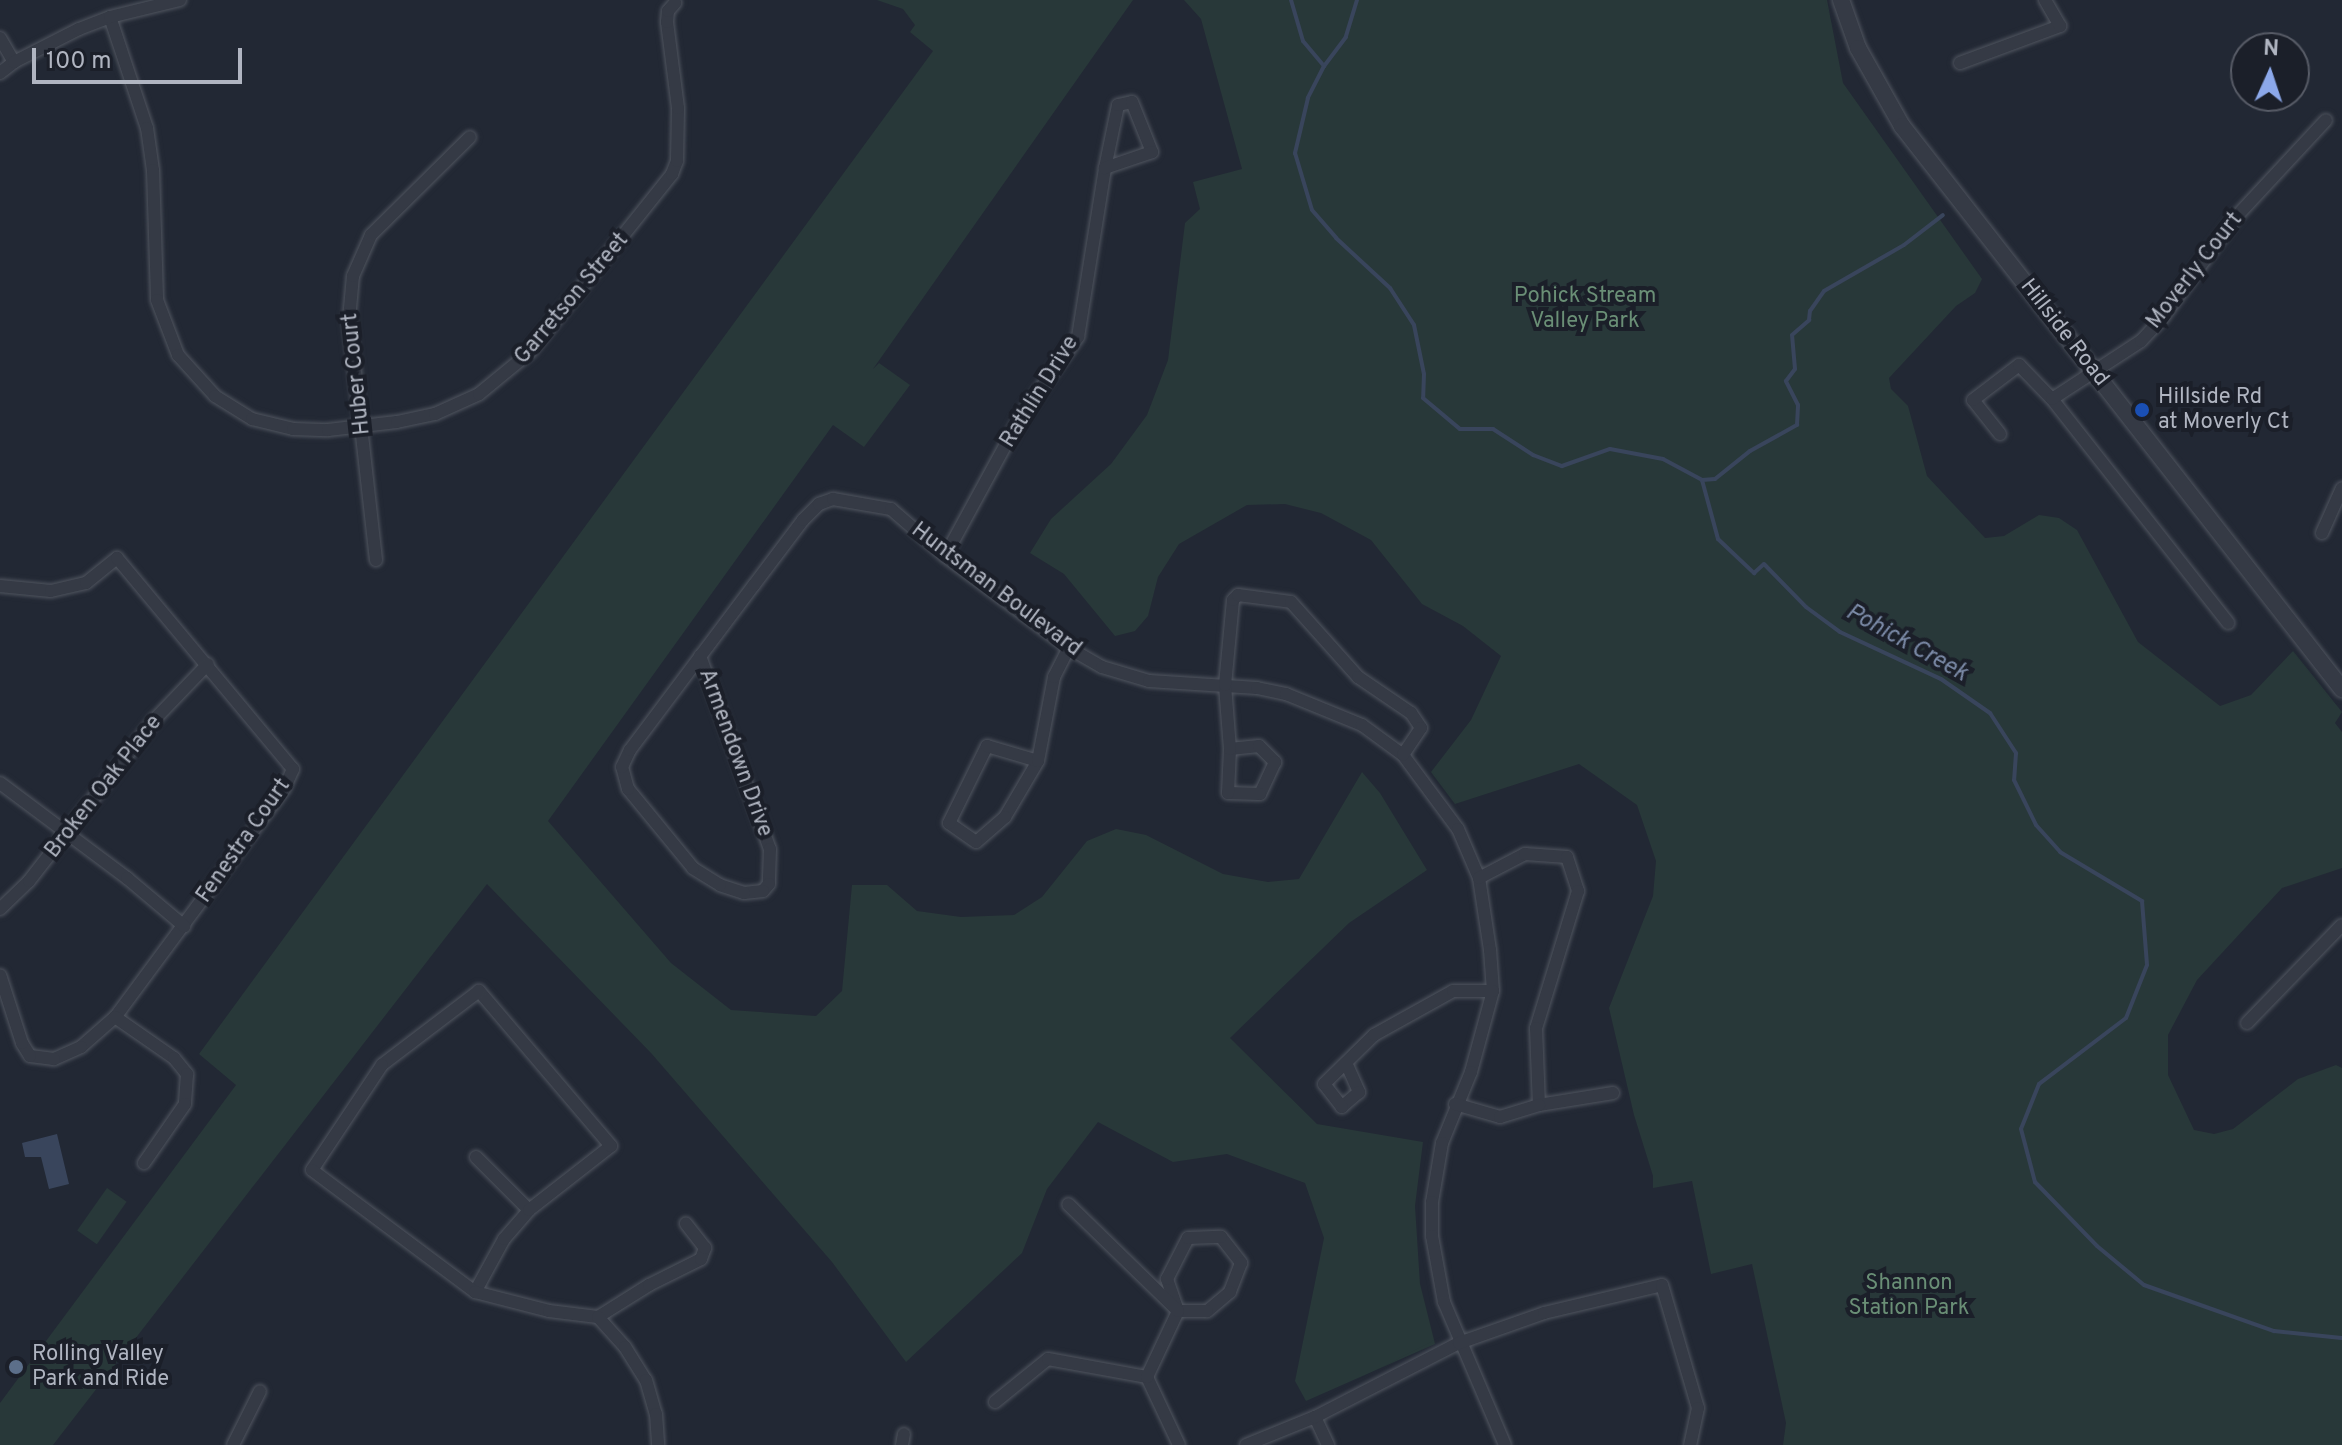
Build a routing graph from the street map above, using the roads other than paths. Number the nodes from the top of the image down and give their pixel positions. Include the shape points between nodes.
1 (180, 0) edge
2 (1841, 0) edge
3 (2045, 0) edge
4 (675, 3) dead end
5 (110, 17) junction
6 (0, 38) edge
7 (14, 62) junction
8 (1960, 63) dead end
9 (0, 73) edge
10 (2326, 120) dead end
11 (470, 137) dead end
12 (1105, 168) junction
13 (2094, 372) junction
14 (2052, 399) junction
15 (362, 426) junction
16 (2000, 434) dead end
17 (2342, 488) edge
18 (891, 509) joint
19 (2322, 533) dead end
20 (945, 556) junction
21 (376, 560) dead end
22 (0, 586) edge
23 (2228, 623) dead end
24 (1069, 648) junction
25 (700, 656) junction
26 (208, 664) junction
27 (1225, 685) junction
28 (2342, 689) edge
29 (1230, 749) junction
30 (1403, 755) junction
31 (1038, 761) junction
32 (0, 783) edge
33 (67, 835) junction
34 (1479, 878) junction
35 (0, 909) edge
36 (2342, 925) edge
37 (184, 926) junction
38 (0, 975) edge
39 (1493, 991) junction
40 (115, 1017) junction
41 (2247, 1023) dead end
42 (1347, 1065) dead end
43 (1613, 1093) dead end
44 (1455, 1104) junction
45 (1539, 1105) junction
46 (476, 1157) dead end
47 (144, 1163) dead end
48 (1068, 1204) dead end
49 (529, 1210) junction
50 (686, 1224) dead end
51 (475, 1292) junction
52 (1178, 1311) junction
53 (598, 1317) junction
54 (1459, 1343) junction
55 (1147, 1377) junction
56 (260, 1391) dead end
57 (995, 1402) dead end
58 (1315, 1417) junction
59 (233, 1445) edge
60 (658, 1445) edge
61 (1179, 1445) edge
62 (1246, 1445) edge
63 (1328, 1445) edge
64 (1505, 1445) edge
65 (1690, 1445) edge

1 - 5 street
2 - 13 street, Hillside Road via 1858,48 1902,126
3 - 8 street via 2060,26
4 - 15 street, Garretson Street via 667,22 678,108 677,161 665,184 513,369 479,394 435,414
5 - 7 street
5 - 15 street, Garretson Street via 147,128 156,291 178,355 215,396 252,419 293,429
6 - 7 street
7 - 9 street
10 - 13 street, Moverly Court via 2236,217 2141,341
11 - 15 street, Huber Court via 391,212 362,250 349,302
12 - 12 street, Rathlin Drive via 1118,105 1132,102 1152,152
12 - 20 street, Rathlin Drive via 1078,337 1023,413
13 - 14 street, Moverly Court
13 - 28 street, Hillside Road
14 - 16 street via 2019,365 1973,400
14 - 23 street
15 - 21 street, Huber Court
17 - 19 street
18 - 20 street, Huntsman Boulevard
18 - 25 street, Armendown Drive via 833,499 819,504
20 - 24 street, Huntsman Boulevard
22 - 26 street, Fenestra Court via 51,591 86,583 117,558
24 - 27 street, Huntsman Boulevard via 1102,667 1149,681
24 - 31 street via 1054,677
25 - 25 street, Armendown Drive via 767,838 772,861 763,891 744,893 703,876 624,781 624,760
26 - 33 street, Broken Oak Place via 155,719
26 - 37 street, Fenestra Court via 293,769 284,789
27 - 29 street
27 - 30 street, Huntsman Boulevard via 1315,704 1362,725
27 - 30 street via 1235,597 1291,602 1358,677 1419,722
29 - 29 street via 1228,793 1260,794 1275,762 1259,746
30 - 34 street, Huntsman Boulevard via 1458,829
31 - 31 street via 987,746 949,823 976,842 1005,817
32 - 33 street
33 - 35 street, Broken Oak Place
33 - 37 street
34 - 39 street, Huntsman Boulevard
34 - 45 street via 1525,854 1567,857 1578,891 1536,1028
36 - 41 street
37 - 40 street, Fenestra Court
38 - 40 street, Fenestra Court via 22,1043 35,1059 72,1052
39 - 42 street via 1453,991 1405,1015 1374,1035
39 - 44 street, Huntsman Boulevard via 1471,1072
40 - 47 street via 174,1058 187,1074 185,1104
43 - 45 street
44 - 45 street via 1500,1117
44 - 54 street, Huntsman Boulevard via 1435,1172 1432,1236 1437,1275
46 - 49 street
48 - 52 street
49 - 51 street via 504,1239
49 - 51 street via 611,1146 479,991 382,1065 312,1170
50 - 53 street via 705,1248 701,1259
51 - 53 street
52 - 52 street via 1167,1279 1188,1238 1221,1237 1241,1263 1230,1292 1207,1311
52 - 55 street
53 - 60 street via 646,1380
54 - 58 street
54 - 64 street, Huntsman Boulevard
54 - 65 street via 1544,1313 1662,1285 1698,1408
55 - 57 street via 1048,1359
55 - 61 street
56 - 59 street
58 - 62 street
58 - 63 street

